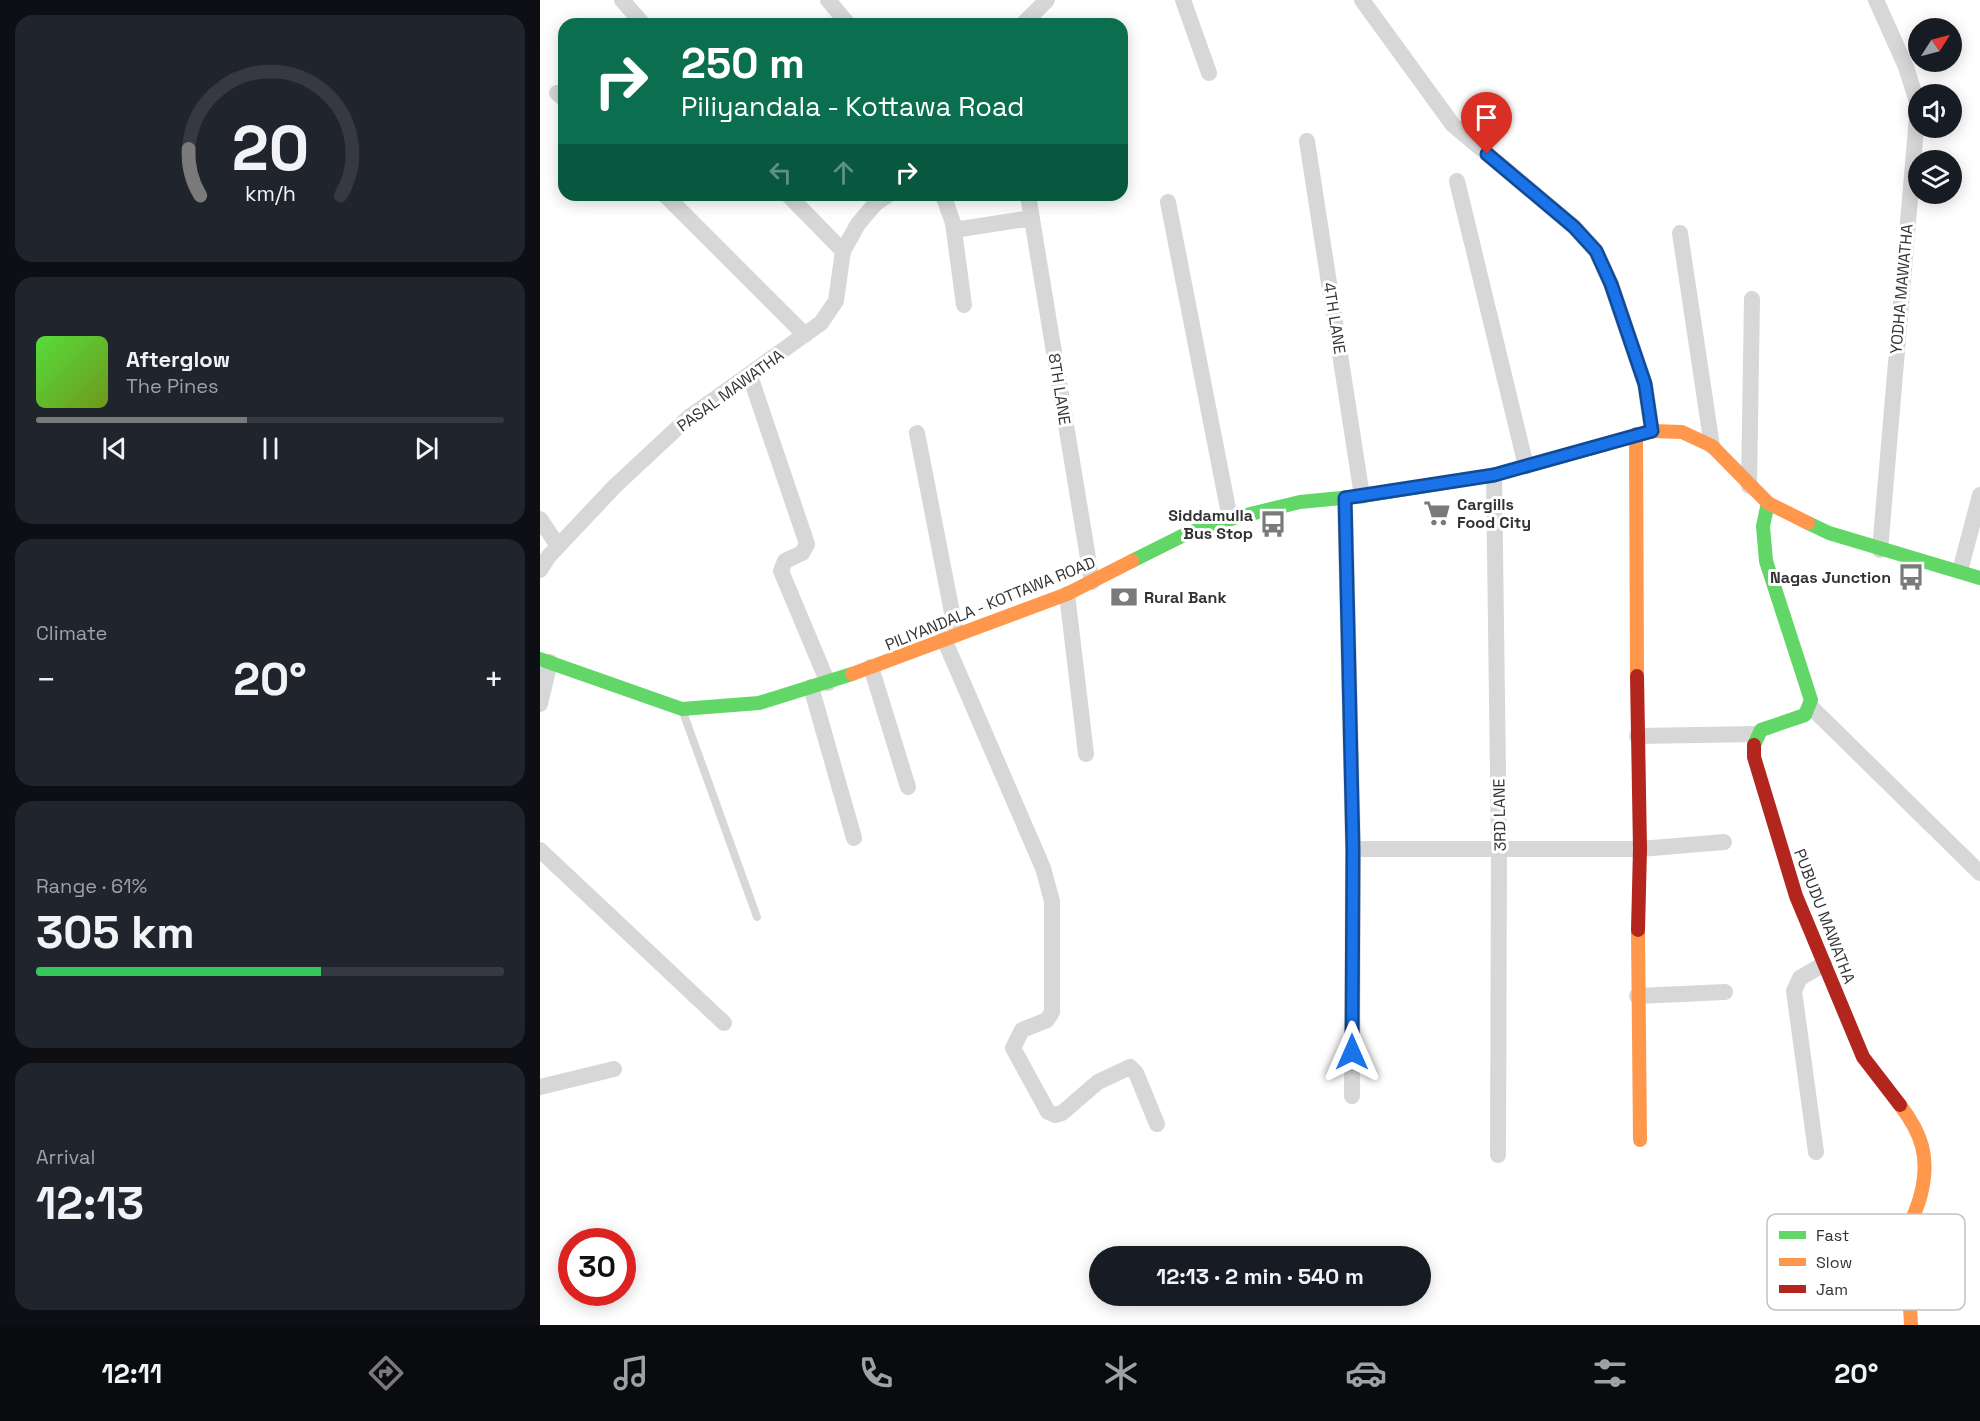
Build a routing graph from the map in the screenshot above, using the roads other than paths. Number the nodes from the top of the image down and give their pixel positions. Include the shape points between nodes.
1 (622, 0) edge
2 (828, 0) edge
3 (1047, 0) edge
4 (1183, 0) edge
5 (1362, 0) edge
6 (1876, 0) edge
7 (637, 18) edge
8 (843, 18) edge
9 (1029, 18) edge
10 (1209, 73) dead end
11 (1307, 141) dead end
12 (1457, 181) dead end
13 (671, 201) edge
14 (794, 201) edge
15 (879, 201) edge
16 (945, 201) edge
17 (1029, 201) edge
18 (1168, 202) dead end
19 (1032, 218) junction
20 (954, 231) junction
21 (1680, 233) dead end
22 (843, 251) junction
23 (1752, 299) dead end
24 (964, 305) dead end
25 (805, 335) junction
26 (750, 376) junction
27 (916, 433) dead end
28 (1644, 433) junction
29 (1712, 446) junction
30 (1526, 466) junction
31 (1494, 475) junction
32 (1749, 486) junction
33 (1980, 495) edge
34 (1362, 496) junction
35 (1345, 498) junction
36 (1768, 503) junction
37 (540, 519) edge
38 (1230, 519) junction
39 (558, 546) junction
40 (1880, 550) junction
41 (540, 570) edge
42 (1959, 571) junction
43 (1980, 578) edge
44 (1092, 582) junction
45 (1067, 594) junction
46 (950, 636) junction
47 (545, 661) edge
48 (871, 668) junction
49 (828, 683) junction
50 (811, 687) junction
51 (540, 704) edge
52 (1811, 707) junction
53 (682, 709) junction
54 (1757, 734) junction
55 (1637, 736) junction
56 (1086, 754) dead end
57 (908, 787) dead end
58 (854, 838) dead end
59 (1724, 842) dead end
60 (1353, 849) junction
61 (1640, 849) junction
62 (540, 850) edge
63 (1499, 850) junction
64 (1980, 873) edge
65 (757, 917) dead end
66 (1824, 964) junction
67 (1725, 992) dead end
68 (1637, 996) junction
69 (724, 1023) dead end
70 (614, 1069) dead end
71 (540, 1087) edge
72 (1352, 1096) dead end
73 (1157, 1124) dead end
74 (1640, 1140) dead end
75 (1816, 1152) dead end
76 (1498, 1155) dead end
77 (1912, 1214) edge
78 (1910, 1310) edge
79 (1911, 1325) edge

1 - 7 street
2 - 8 street
3 - 9 street
4 - 10 street
5 - 28 street via 1453,125 1574,227 1596,251 1645,384
6 - 40 street, YODHA MAWATHA via 1918,105
11 - 34 street, 4TH LANE
12 - 30 street
13 - 25 street
14 - 22 street
15 - 22 street, PASAL MAWATHA via 858,224
16 - 20 street
17 - 19 street, 8TH LANE
18 - 38 street
19 - 20 street
19 - 44 street, 8TH LANE
20 - 24 street
21 - 29 street
22 - 25 street, PASAL MAWATHA via 836,301
23 - 32 street
25 - 26 street, PASAL MAWATHA
26 - 39 street, PASAL MAWATHA via 688,418
26 - 49 street via 807,544 802,553 785,561 781,571
27 - 46 street
28 - 29 street, PILIYANDALA - KOTTAWA ROAD via 1682,432
28 - 30 street, PILIYANDALA - KOTTAWA ROAD
28 - 55 street
29 - 32 street, PILIYANDALA - KOTTAWA ROAD
30 - 31 street, PILIYANDALA - KOTTAWA ROAD
31 - 34 street, PILIYANDALA - KOTTAWA ROAD
31 - 63 street, 3RD LANE
32 - 36 street, PILIYANDALA - KOTTAWA ROAD
33 - 42 street
34 - 35 street, PILIYANDALA - KOTTAWA ROAD
35 - 38 street, PILIYANDALA - KOTTAWA ROAD via 1300,502
35 - 60 street
36 - 40 street, PILIYANDALA - KOTTAWA ROAD via 1829,533
36 - 52 street via 1762,526 1766,561 1810,692
37 - 39 street
38 - 44 street, PILIYANDALA - KOTTAWA ROAD via 1186,534
39 - 41 street, PASAL MAWATHA
40 - 42 street, PILIYANDALA - KOTTAWA ROAD
42 - 43 street, PILIYANDALA - KOTTAWA ROAD
44 - 45 street, PILIYANDALA - KOTTAWA ROAD
45 - 46 street, PILIYANDALA - KOTTAWA ROAD
45 - 56 street
46 - 48 street, PILIYANDALA - KOTTAWA ROAD
46 - 73 street via 1043,868 1052,901 1052,1012 1047,1020 1022,1030 1013,1048 1048,1112 1062,1113 1098,1082 1130,1067
47 - 51 street
47 - 53 street, PILIYANDALA - KOTTAWA ROAD
48 - 49 street, PILIYANDALA - KOTTAWA ROAD
48 - 57 street
49 - 50 street, PILIYANDALA - KOTTAWA ROAD
50 - 53 street, PILIYANDALA - KOTTAWA ROAD via 759,703
50 - 58 street
52 - 54 street via 1799,718 1774,723
52 - 64 street
53 - 65 lane
54 - 55 street
54 - 66 street, PUBUDU MAWATHA via 1752,747 1756,766 1796,896
55 - 61 street
59 - 61 street
60 - 63 street
60 - 72 street
61 - 63 street
61 - 68 street
62 - 69 street
63 - 76 street, 3RD LANE
66 - 75 street via 1800,978 1794,991
66 - 77 street, PUBUDU MAWATHA via 1863,1057 1918,1129 1923,1144 1923,1180 1921,1196
67 - 68 street
68 - 74 street
70 - 71 street
78 - 79 street, PUBUDU MAWATHA

